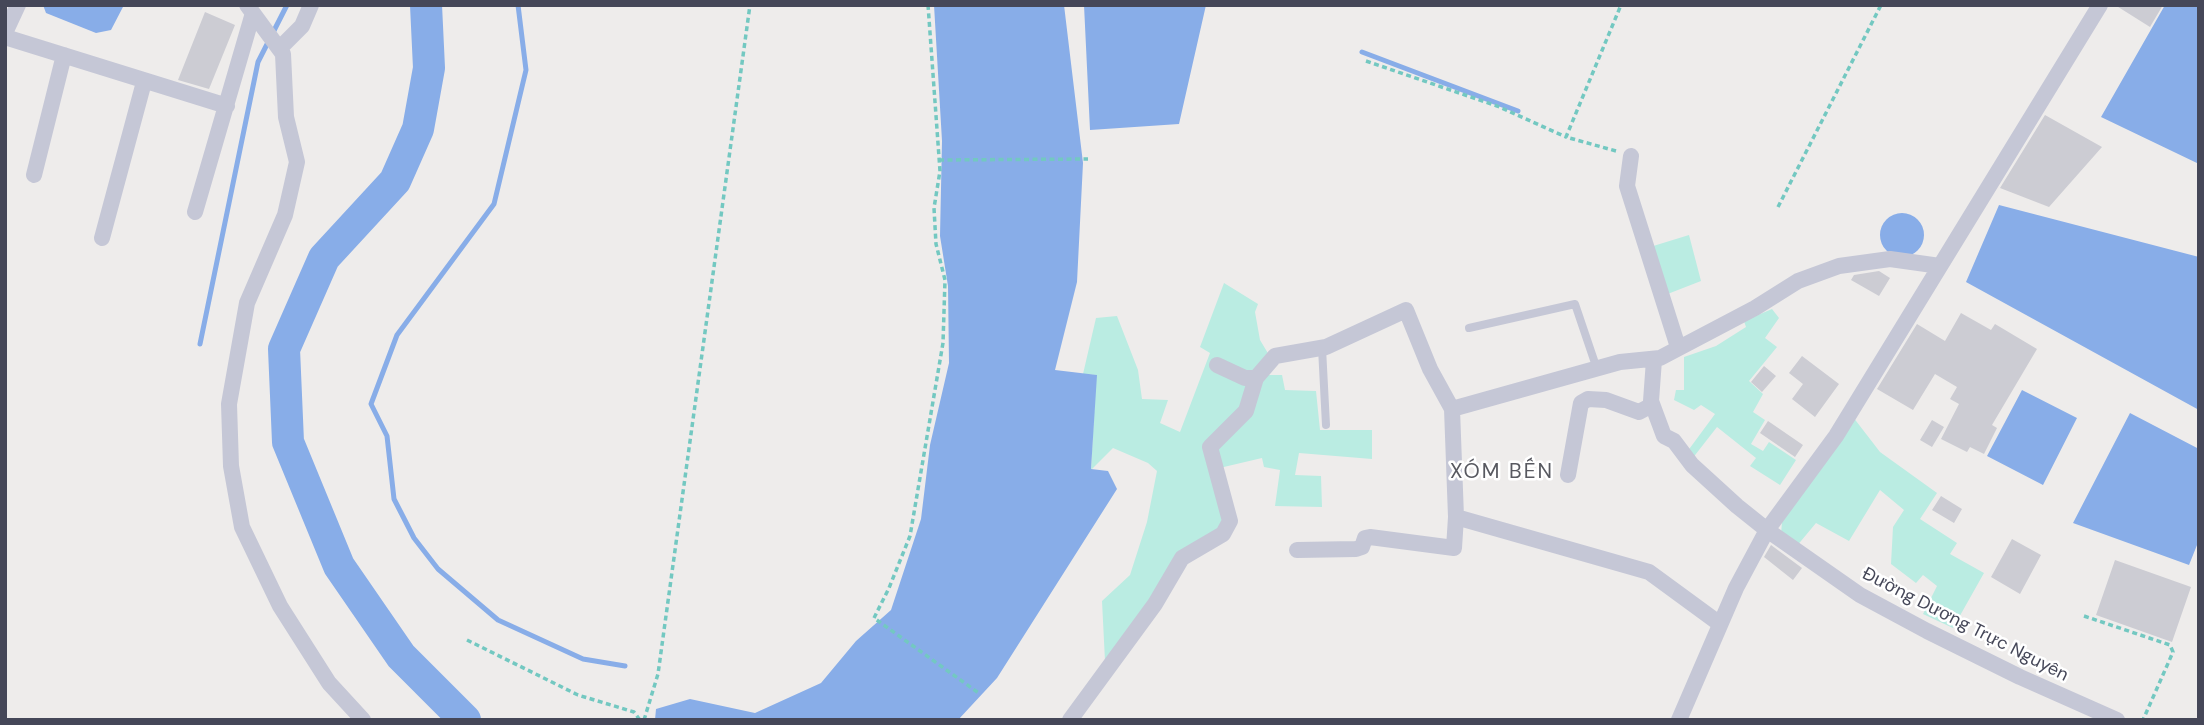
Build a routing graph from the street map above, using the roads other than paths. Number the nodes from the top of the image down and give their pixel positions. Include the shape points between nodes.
1 (18, 5) edge
2 (311, 5) edge
3 (2100, 5) edge
4 (250, 9) edge
5 (5, 35) edge
6 (279, 47) junction
7 (64, 55) junction
8 (144, 82) junction
9 (227, 106) junction
10 (1632, 156) road end
11 (34, 175) dead end
12 (195, 212) dead end
13 (102, 238) dead end
14 (1940, 267) junction
15 (1469, 328) dead end
16 (1678, 347) junction
17 (1322, 348) junction
18 (1654, 360) junction
19 (1217, 365) dead end
20 (1597, 369) junction
21 (1256, 378) junction
22 (1652, 405) junction
23 (1452, 409) junction
24 (1326, 425) dead end
25 (1568, 475) dead end
26 (1456, 517) junction
27 (1768, 530) junction
28 (1297, 550) dead end
29 (1720, 624) junction
30 (363, 720) edge
31 (1070, 720) edge
32 (1679, 720) edge
33 (2117, 720) edge

1 - 5 street
2 - 6 street via 302,26
3 - 14 street
4 - 6 street
4 - 9 street
5 - 7 street
6 - 30 street via 286,117 297,162 285,215 247,303 229,404 231,466 242,527 280,606 329,683
7 - 8 street
7 - 11 street
8 - 9 street
8 - 13 street
9 - 12 street
10 - 16 street via 1627,186
14 - 16 street via 1892,259 1839,266 1798,281
14 - 27 street via 1836,436
15 - 20 lane via 1575,304
16 - 18 street
17 - 21 street via 1275,356
17 - 23 street via 1406,310
17 - 24 lane
18 - 20 street
18 - 22 street
19 - 21 street
20 - 23 street
21 - 31 street via 1246,411 1210,447 1230,521 1223,534 1182,558 1155,604
22 - 25 street via 1639,412 1606,400 1588,399 1581,404
22 - 27 street, Đường Dương Trực Nguyên via 1664,436
23 - 26 street
26 - 28 street via 1454,548 1370,537 1356,549
26 - 29 street via 1649,572
27 - 29 street
27 - 33 street, Đường Dương Trực Nguyên via 1860,594 1927,631
29 - 32 street

